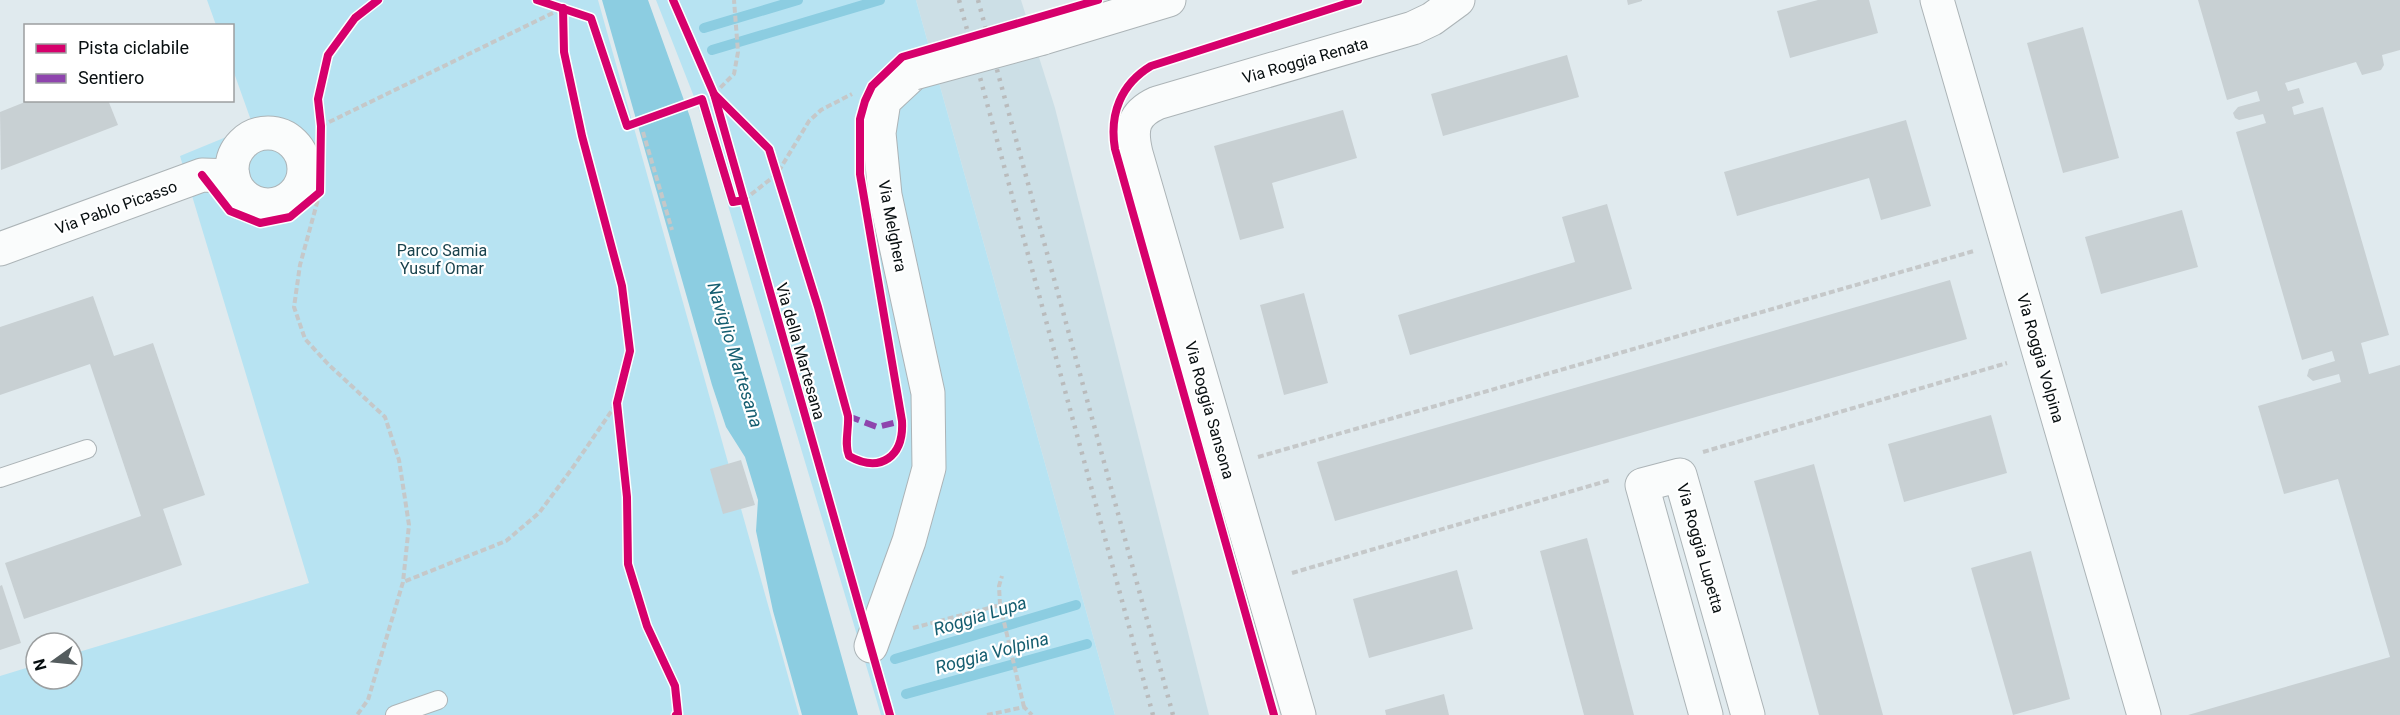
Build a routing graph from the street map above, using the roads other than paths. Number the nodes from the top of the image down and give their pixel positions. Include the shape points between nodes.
1 (1169, 0) edge
2 (1458, 0) edge
3 (1937, 0) edge
4 (1146, 108) joint
5 (233, 176) dead end
6 (0, 249) edge
7 (87, 449) dead end
8 (0, 478) edge
9 (874, 637) road end
10 (438, 700) dead end
11 (395, 715) edge
12 (1299, 715) edge
13 (1706, 715) edge
14 (1748, 715) edge
15 (2144, 715) edge

1 - 9 street, Via Melghera, bridge via 914,73 884,101 879,133 885,195 928,393 929,468 909,541
2 - 4 street, Via Roggia Renata via 1432,19 1404,32
3 - 15 street, Via Roggia Volpina
4 - 12 street, Via Roggia Sansona via 1135,122 1134,144
5 - 6 street, Via Pablo Picasso via 202,175
7 - 8 lane
10 - 11 lane
13 - 14 street, Via Roggia Lupetta via 1642,485 1680,475

